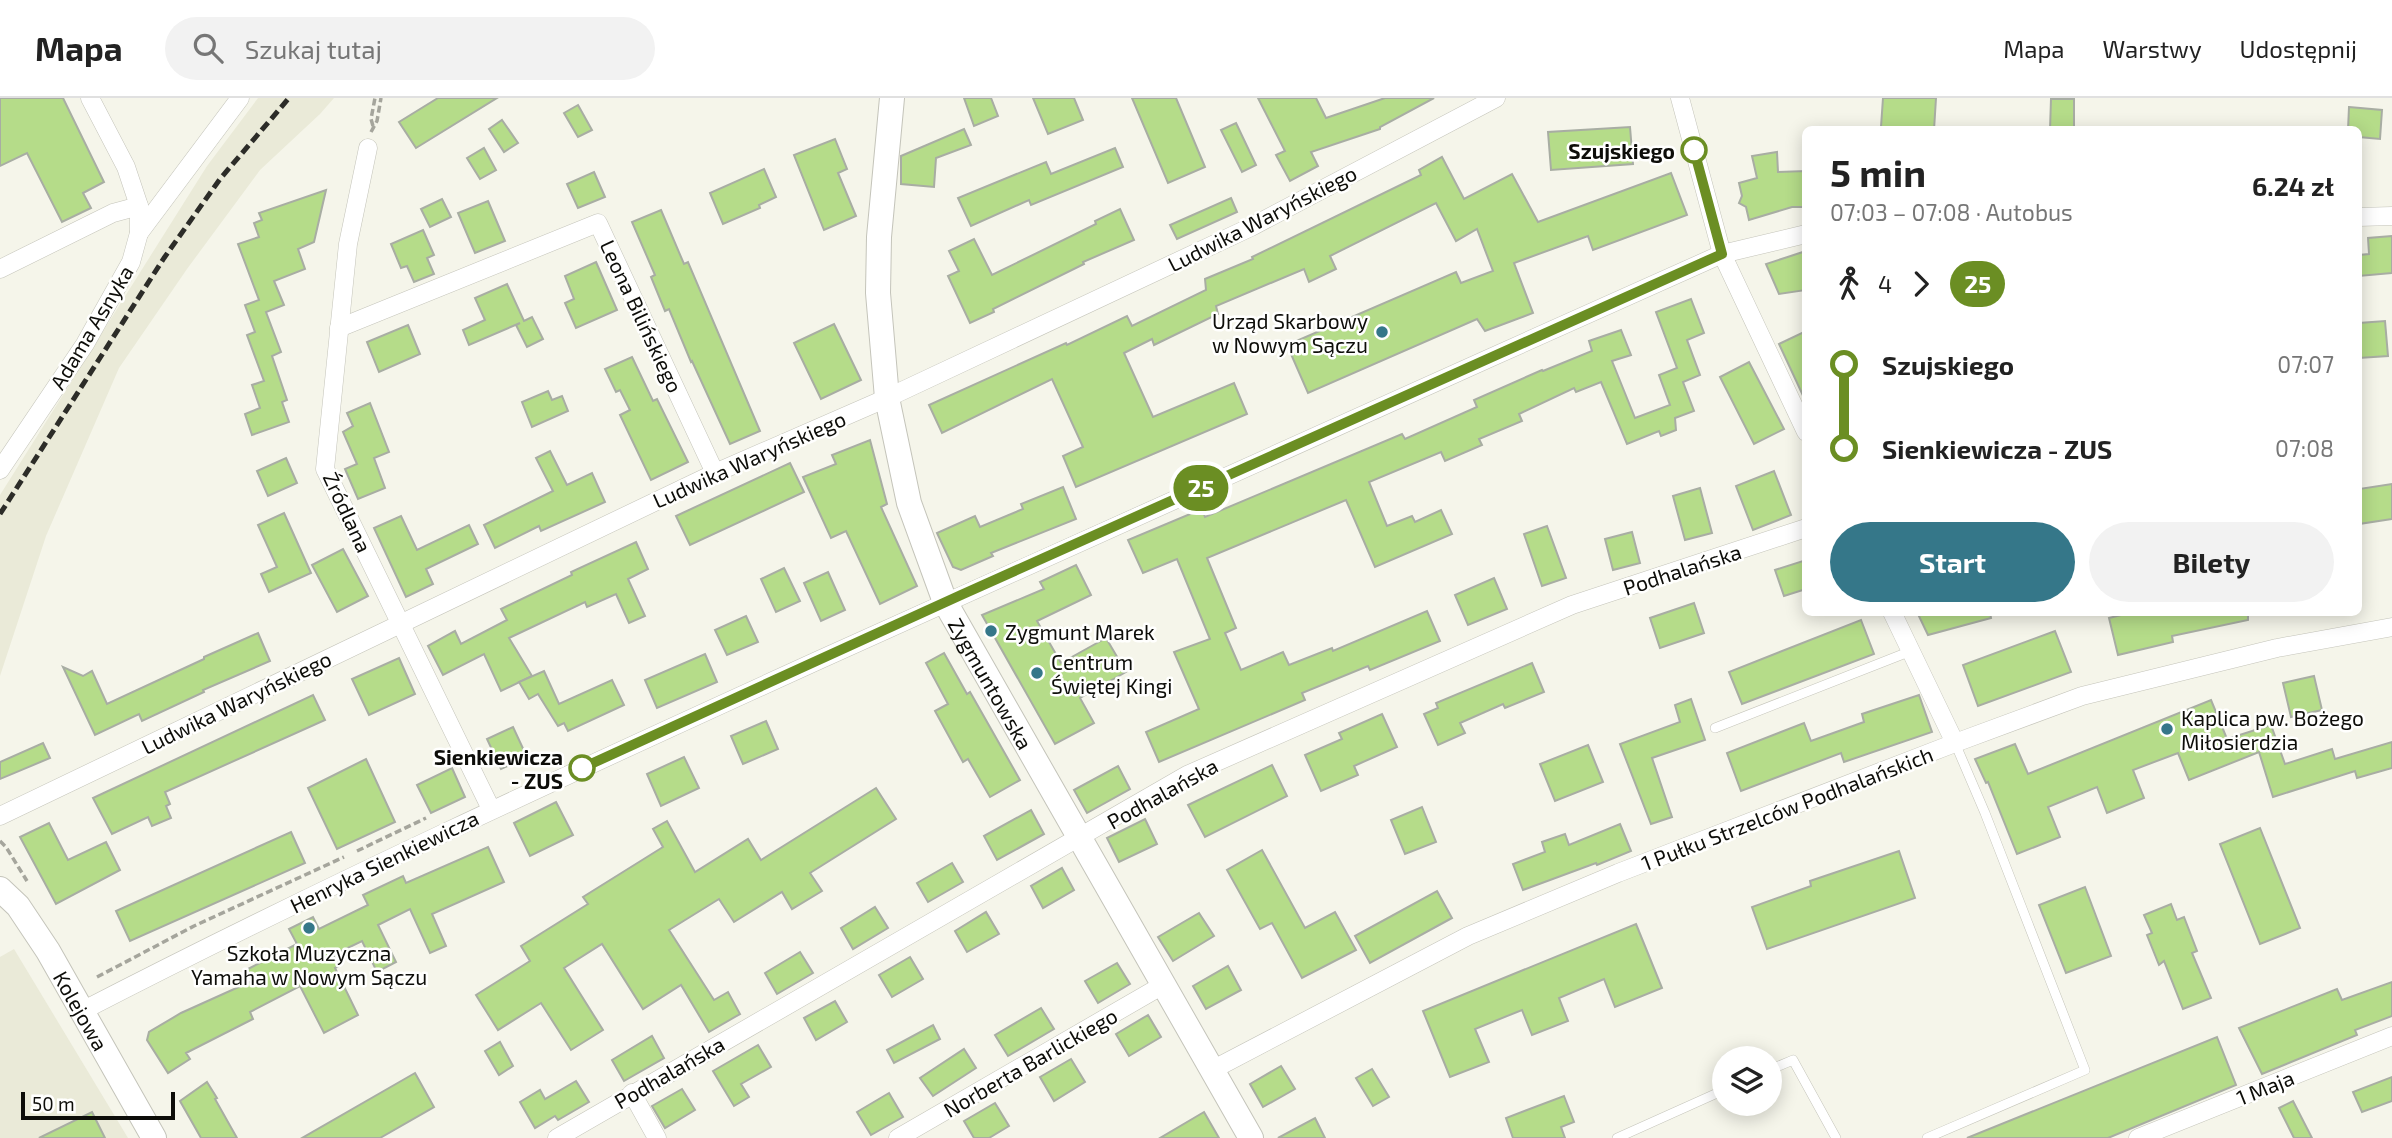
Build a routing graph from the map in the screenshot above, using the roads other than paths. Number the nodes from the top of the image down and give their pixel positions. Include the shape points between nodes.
1 (90, 98) edge
2 (240, 98) edge
3 (892, 98) edge
4 (1496, 98) edge
5 (1680, 98) edge
6 (368, 148) road end
7 (139, 206) junction
8 (2392, 216) edge
9 (2362, 217) edge
10 (139, 233) junction
11 (1802, 235) edge
12 (1722, 254) junction
13 (0, 269) edge
14 (339, 328) junction
15 (887, 398) junction
16 (1802, 424) edge
17 (0, 470) edge
18 (715, 473) junction
19 (1802, 529) edge
20 (944, 603) junction
21 (1894, 616) edge
22 (401, 622) junction
23 (2392, 627) edge
24 (1911, 651) junction
25 (1715, 728) dead end
26 (1955, 743) junction
27 (491, 809) junction
28 (0, 816) edge
29 (1080, 838) junction
30 (0, 889) edge
31 (1163, 985) junction
32 (82, 1011) junction
33 (2392, 1036) edge
34 (1782, 1064) edge
35 (1212, 1070) junction
36 (632, 1094) junction
37 (1712, 1095) edge
38 (1249, 1137) edge
39 (154, 1138) edge
40 (557, 1138) edge
41 (657, 1138) edge
42 (898, 1138) edge
43 (1617, 1138) edge
44 (1836, 1138) edge
45 (1927, 1138) edge
46 (2138, 1138) edge

1 - 7 street, Adama Asnyka via 126,167
2 - 10 street
3 - 15 main road, Zygmuntowska via 878,293
4 - 15 street, Ludwika Waryńskiego via 1251,227
5 - 12 street
6 - 14 street, Źródlana via 348,244
7 - 10 street, Adama Asnyka
7 - 13 street via 113,213
8 - 9 street
10 - 17 street, Adama Asnyka via 131,262 85,344
11 - 12 street, Henryka Sienkiewicza
12 - 16 street
12 - 20 street, Henryka Sienkiewicza
14 - 18 street, Leona Bilińskiego via 598,222
14 - 22 street, Źródlana via 325,469
15 - 18 street, Ludwika Waryńskiego
15 - 20 main road, Zygmuntowska via 909,503
18 - 22 street, Ludwika Waryńskiego
19 - 29 street, Podhalańska via 1572,605 1187,775
20 - 27 street, Henryka Sienkiewicza
20 - 29 main road, Zygmuntowska
21 - 24 street
22 - 27 street, Źródlana
22 - 28 street, Ludwika Waryńskiego
23 - 26 street, 1 Pułku Strzelców Podhalańskich via 2277,648 2082,696
24 - 25 lane
24 - 26 street
26 - 35 street, 1 Pułku Strzelców Podhalańskich via 1468,936
26 - 45 lane via 2085,1070
27 - 32 street, Henryka Sienkiewicza
29 - 31 main road, Zygmuntowska
29 - 36 street, Podhalańska
30 - 32 main road, Kolejowa via 30,922
31 - 35 main road, Zygmuntowska
31 - 42 street, Norberta Barlickiego
32 - 39 main road, Kolejowa
33 - 46 street, 1 Maja
34 - 44 lane via 1793,1059
35 - 38 main road, Zygmuntowska
36 - 40 street, Podhalańska
36 - 41 street
37 - 43 lane

